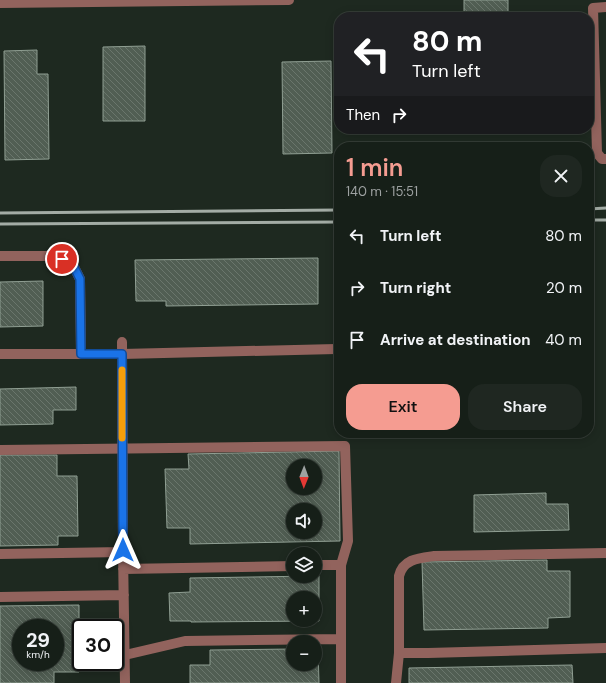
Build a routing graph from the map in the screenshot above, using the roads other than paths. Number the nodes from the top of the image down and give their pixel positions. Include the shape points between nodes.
1 (289, 0) edge
2 (0, 3) edge
3 (606, 8) edge
4 (593, 12) edge
5 (594, 44) edge
6 (606, 159) edge
7 (0, 256) edge
8 (122, 342) dead end
9 (334, 349) edge
10 (0, 354) edge
11 (81, 354) junction
12 (122, 354) junction
13 (122, 449) junction
14 (0, 450) edge
15 (123, 552) junction
16 (606, 553) edge
17 (0, 554) edge
18 (322, 565) edge
19 (340, 565) junction
20 (286, 566) edge
21 (123, 569) junction
22 (124, 595) junction
23 (0, 597) edge
24 (341, 639) junction
25 (606, 648) edge
26 (399, 654) junction
27 (125, 655) junction
28 (125, 683) edge
29 (341, 683) edge
30 (396, 683) edge

1 - 2 street
3 - 4 street via 593,8
5 - 6 street via 597,153 602,159
7 - 11 street via 53,256 72,263 80,279
8 - 12 street
9 - 12 street
10 - 11 street
11 - 12 street
12 - 13 street
13 - 14 street
13 - 15 street
13 - 19 street via 345,446 348,542
15 - 17 street
15 - 21 street
16 - 26 street via 434,556 410,561 399,576
18 - 19 street
19 - 24 street
20 - 21 street
21 - 22 street
22 - 23 street
22 - 27 street
24 - 27 street via 185,641
24 - 29 street
25 - 26 street
26 - 30 street
27 - 28 street

